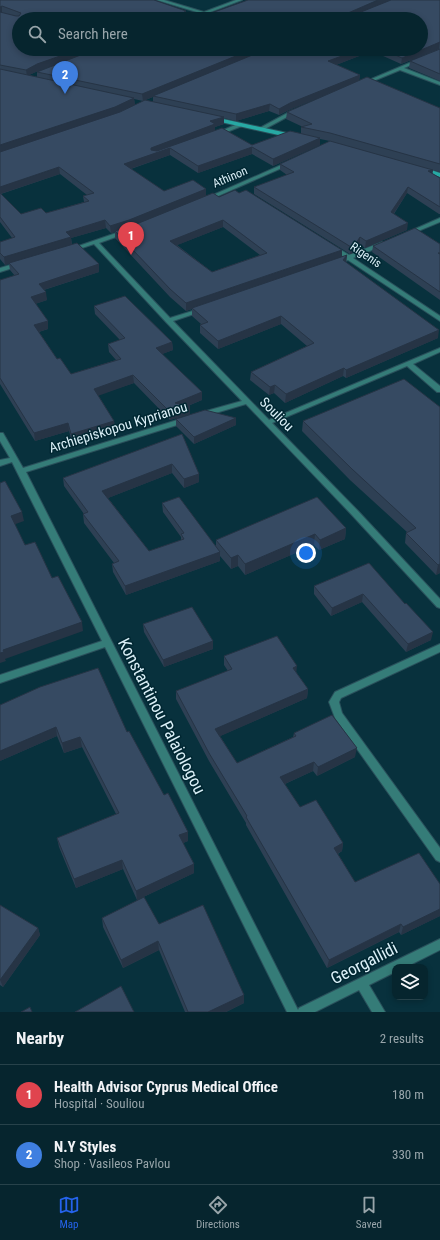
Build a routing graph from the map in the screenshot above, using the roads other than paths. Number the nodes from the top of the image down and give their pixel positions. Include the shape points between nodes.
1 (159, 0) edge
2 (240, 0) edge
3 (201, 12) edge
4 (207, 12) edge
5 (440, 51) edge
6 (400, 68) junction
7 (440, 84) edge
8 (357, 86) edge
9 (300, 109) edge
10 (210, 119) edge
11 (240, 125) junction
12 (261, 129) junction
13 (212, 135) edge
14 (299, 138) edge
15 (300, 159) edge
16 (417, 168) edge
17 (440, 175) edge
18 (236, 187) junction
19 (243, 191) edge
20 (201, 201) edge
21 (440, 220) edge
22 (132, 230) edge
23 (405, 235) edge
24 (391, 240) edge
25 (95, 242) junction
26 (330, 245) edge
27 (66, 251) edge
28 (350, 258) junction
29 (29, 262) edge
30 (329, 265) edge
31 (0, 270) edge
32 (206, 309) edge
33 (440, 319) edge
34 (168, 321) junction
35 (440, 350) edge
36 (410, 364) junction
37 (440, 390) edge
38 (246, 402) junction
39 (268, 422) junction
40 (0, 435) edge
41 (15, 459) junction
42 (0, 463) edge
43 (21, 471) junction
44 (440, 605) edge
45 (107, 643) junction
46 (440, 648) edge
47 (0, 680) edge
48 (440, 857) edge
49 (440, 944) edge
50 (362, 984) junction
51 (293, 1012) edge
52 (303, 1012) edge
53 (379, 1012) edge

1 - 3 street
2 - 4 street
5 - 6 street
6 - 7 street
6 - 8 street
9 - 12 street
10 - 11 street
11 - 12 street
11 - 13 street
12 - 14 street
15 - 18 street, Athinon
16 - 17 street
18 - 19 street
18 - 20 street, Athinon
21 - 23 street
22 - 25 street
24 - 28 street
25 - 27 street
25 - 34 street, Souliou
26 - 28 street, Rigenis
28 - 30 street
28 - 33 street, Rigenis
29 - 31 street
32 - 34 street
34 - 38 street, Souliou
35 - 36 street
36 - 37 street
36 - 39 street
38 - 39 street, Souliou
38 - 43 street, Archiepiskopou Kyprianou
39 - 44 street, Souliou
40 - 41 street, Konstantinou Palaiologou
41 - 42 street
41 - 43 street, Konstantinou Palaiologou
43 - 45 street, Konstantinou Palaiologou
45 - 47 street
45 - 51 street, Konstantinou Palaiologou
46 - 48 street via 338,695 334,702 338,714
49 - 50 street, Georgallidi
50 - 52 street, Georgallidi
50 - 53 street

